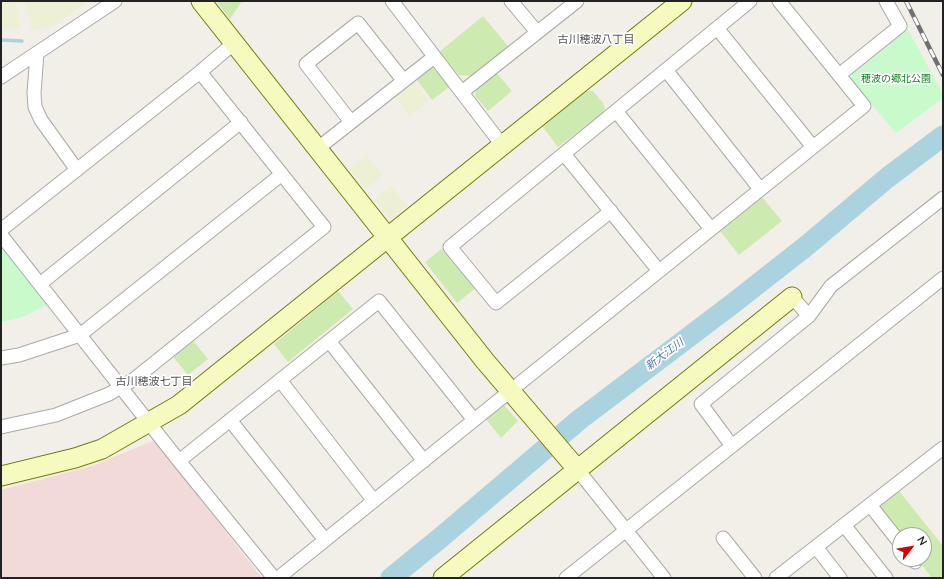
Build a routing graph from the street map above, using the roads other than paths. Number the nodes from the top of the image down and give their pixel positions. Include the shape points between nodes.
1 (115, 1) edge
2 (201, 1) edge
3 (392, 1) edge
4 (511, 1) edge
5 (577, 1) edge
6 (682, 1) edge
7 (750, 1) edge
8 (779, 1) edge
9 (886, 1) edge
10 (717, 28) junction
11 (537, 32) junction
12 (233, 44) junction
13 (37, 53) junction
14 (434, 56) junction
15 (666, 70) junction
16 (200, 72) junction
17 (839, 75) junction
18 (1, 77) edge
19 (403, 80) junction
20 (462, 92) junction
21 (616, 111) junction
22 (240, 122) junction
23 (351, 122) junction
24 (502, 144) junction
25 (813, 147) junction
26 (317, 149) junction
27 (564, 154) junction
28 (77, 170) junction
29 (282, 174) junction
30 (760, 189) junction
31 (943, 198) edge
32 (611, 211) junction
33 (710, 229) junction
34 (1, 230) edge
35 (1, 235) edge
36 (387, 237) junction
37 (659, 271) junction
38 (943, 278) edge
39 (40, 284) junction
40 (792, 298) joint
41 (809, 316) junction
42 (80, 335) junction
43 (329, 341) junction
44 (1, 358) edge
45 (280, 380) junction
46 (121, 387) junction
47 (509, 391) junction
48 (230, 420) junction
49 (474, 420) junction
50 (149, 423) junction
51 (1, 427) edge
52 (732, 446) junction
53 (943, 448) edge
54 (179, 461) junction
55 (424, 461) junction
56 (577, 470) junction
57 (1, 476) edge
58 (374, 501) junction
59 (870, 505) junction
60 (844, 525) junction
61 (626, 530) junction
62 (892, 533) edge
63 (723, 538) dead end
64 (325, 540) junction
65 (816, 547) junction
66 (274, 578) edge
67 (278, 578) edge
68 (443, 578) edge
69 (566, 578) edge
70 (664, 578) edge
71 (755, 578) edge
72 (776, 578) edge
73 (840, 578) edge
74 (886, 578) edge

1 - 13 street
2 - 12 street
3 - 14 street
4 - 11 street
5 - 11 street
6 - 24 street
7 - 10 street
8 - 17 street
9 - 17 street via 900,26
10 - 15 street
10 - 25 street
11 - 20 street
12 - 16 street
12 - 26 street
13 - 18 street
13 - 28 street via 35,107 41,120
14 - 19 street
14 - 20 street
15 - 21 street
15 - 30 street
16 - 22 street
16 - 28 street
17 - 25 street via 864,106
19 - 23 street
19 - 23 street via 358,23 306,64
20 - 24 street
21 - 27 street
21 - 33 street
22 - 29 street
22 - 39 street
23 - 26 street
24 - 36 street
25 - 30 street
26 - 36 street
27 - 32 street
27 - 32 street via 450,247 496,303
28 - 34 street
29 - 42 street
29 - 46 street via 324,227
30 - 33 street
31 - 41 street via 831,286
32 - 37 street
33 - 37 street
35 - 39 street
36 - 47 street
36 - 50 street via 179,405
37 - 47 street
38 - 52 street
39 - 42 street
40 - 41 street
40 - 56 street
41 - 52 street via 701,404
42 - 44 street via 19,355
42 - 46 street
43 - 45 street
43 - 49 street via 379,301
43 - 55 street
45 - 48 street
45 - 58 street
46 - 50 street
46 - 51 street via 56,415
47 - 49 street
47 - 56 street
48 - 54 street
48 - 64 street
49 - 55 street
50 - 54 street
50 - 57 street via 102,449
52 - 61 street
53 - 59 street
54 - 66 street
55 - 58 street
56 - 61 street
56 - 68 street
58 - 64 street
59 - 60 street
59 - 62 street
60 - 65 street
60 - 74 street
61 - 69 street
61 - 70 street
63 - 71 street
64 - 67 street
65 - 72 street
65 - 73 street

